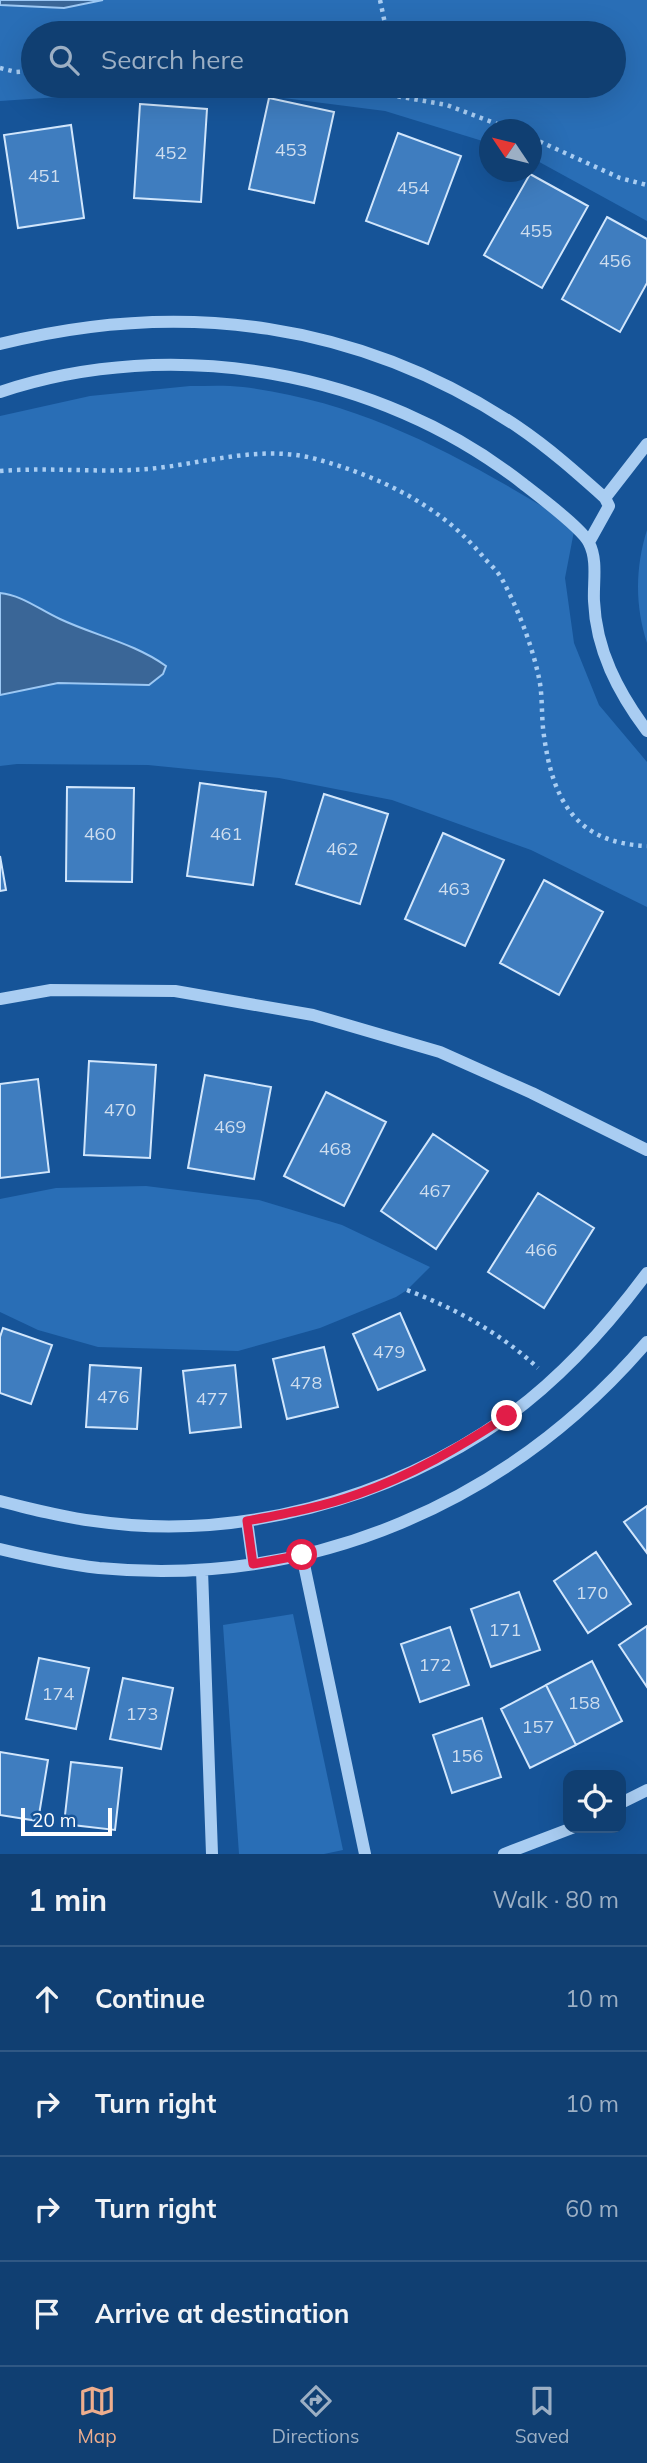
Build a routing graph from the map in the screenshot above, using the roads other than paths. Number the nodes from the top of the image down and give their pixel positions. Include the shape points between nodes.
1 (0, 344) edge
2 (0, 392) edge
3 (647, 444) edge
4 (605, 498) junction
5 (589, 542) junction
6 (647, 731) edge
7 (0, 999) edge
8 (647, 1150) edge
9 (647, 1273) edge
10 (647, 1342) edge
11 (0, 1502) edge
12 (247, 1521) junction
13 (0, 1549) edge
14 (302, 1555) junction
15 (253, 1564) junction
16 (202, 1570) junction
17 (647, 1790) edge
18 (626, 1800) edge
19 (563, 1831) edge
20 (212, 1854) edge
21 (365, 1854) edge
22 (504, 1854) edge

1 - 4 street via 97,325 153,321 208,321 317,338 423,374 472,399 530,436
2 - 5 street via 55,377 160,365 214,366 318,384 418,419 465,444 540,497
3 - 4 street
4 - 5 street via 609,506
5 - 6 street via 599,638 610,672
7 - 8 street via 51,990 175,990 313,1014 440,1052
9 - 12 street via 597,1336 551,1381 460,1447 357,1494
10 - 14 street via 582,1410 497,1474 403,1523
11 - 12 street via 108,1523
12 - 15 street
13 - 16 street via 98,1567
14 - 15 street
14 - 21 street
15 - 16 street
16 - 20 street
17 - 18 street
19 - 22 street

